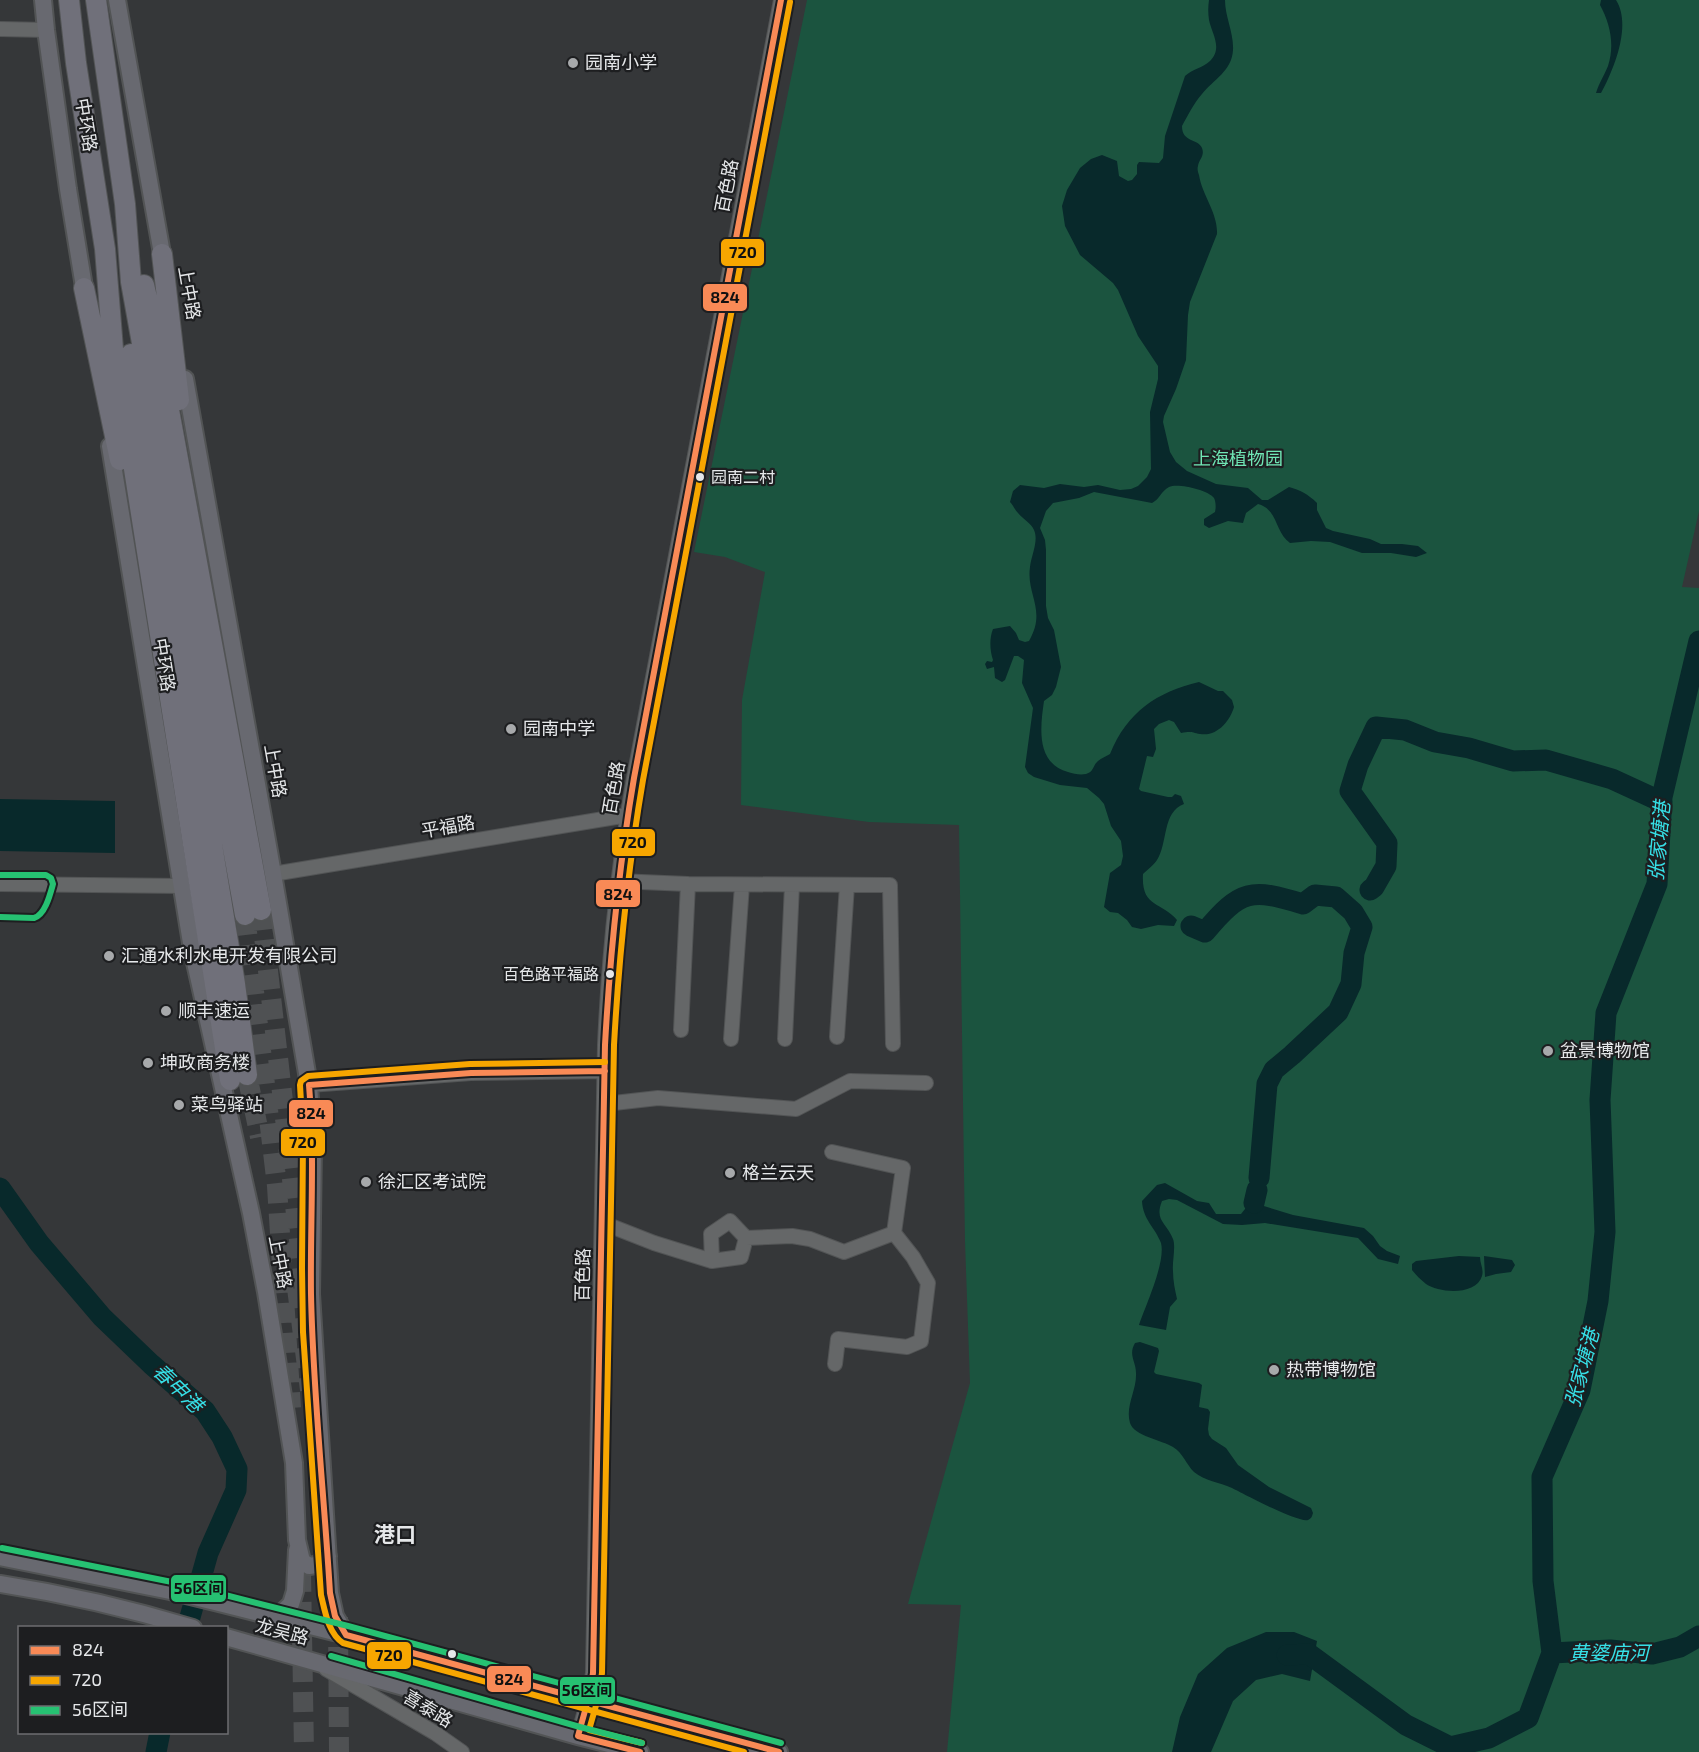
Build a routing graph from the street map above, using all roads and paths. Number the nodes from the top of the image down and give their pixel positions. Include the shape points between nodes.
1 (43, 0) edge
2 (69, 0) edge
3 (96, 0) edge
4 (117, 0) edge
5 (781, 0) edge
6 (0, 28) edge
7 (46, 30) junction
8 (162, 254) junction
9 (84, 288) junction
10 (147, 414) junction
11 (177, 460) junction
12 (175, 730) junction
13 (628, 814) junction
14 (273, 874) junction
15 (618, 881) junction
16 (0, 884) edge
17 (688, 884) junction
18 (742, 885) junction
19 (792, 885) junction
20 (847, 885) junction
21 (182, 886) junction
22 (681, 1030) dead end
23 (837, 1036) dead end
24 (731, 1039) dead end
25 (785, 1039) dead end
26 (893, 1044) dead end
27 (605, 1071) junction
28 (926, 1083) dead end
29 (309, 1085) junction
30 (605, 1104) junction
31 (832, 1152) dead end
32 (603, 1223) junction
33 (894, 1233) junction
34 (746, 1238) junction
35 (712, 1262) junction
36 (835, 1364) dead end
37 (297, 1540) junction
38 (328, 1556) junction
39 (0, 1557) edge
40 (0, 1584) edge
41 (276, 1617) junction
42 (187, 1626) edge
43 (346, 1635) junction
44 (228, 1638) edge
45 (312, 1661) junction
46 (588, 1700) junction
47 (578, 1736) junction
48 (462, 1752) edge
49 (640, 1752) edge
50 (779, 1752) edge

1 - 7 main road, 上中路
2 - 10 highway, 中环路 via 105,249
3 - 10 highway, 中环路 via 125,204
4 - 8 main road, 上中路
5 - 13 street, 百色路
6 - 7 street
7 - 9 main road, 上中路
8 - 11 highway via 179,400
8 - 14 main road, 上中路
9 - 12 highway
9 - 21 main road, 上中路
10 - 11 highway, 中环路
10 - 11 highway, 中环路 via 253,913
10 - 12 highway, 中环路
10 - 12 highway, 中环路 via 235,984 238,1078
13 - 14 street, 平福路
13 - 15 street, 百色路
14 - 29 main road, 上中路
15 - 17 street
15 - 27 street, 百色路
16 - 21 street
17 - 18 street
17 - 22 street
18 - 19 street
18 - 24 street
19 - 20 street
19 - 25 street
20 - 23 street
20 - 26 street via 890,885
21 - 37 main road, 上中路 via 266,1292 294,1463
27 - 29 street via 471,1073
27 - 30 street, 百色路
28 - 30 street via 850,1081 795,1109 658,1098
29 - 38 main road, 上中路 via 313,1144 311,1294
30 - 32 street, 百色路
31 - 33 street via 903,1168
32 - 35 street
32 - 46 street, 百色路 via 593,1673
33 - 34 street via 844,1252 792,1236
33 - 36 street via 928,1283 921,1341 908,1347 838,1339
34 - 35 street via 741,1257
34 - 35 street via 730,1221 711,1234
37 - 38 main road, 上中路 via 302,1561 309,1566
37 - 41 main road, 上中路 via 295,1591 291,1604
38 - 43 main road, 上中路 via 335,1616
39 - 41 main road, 龙吴路
40 - 42 main road
41 - 43 main road, 龙吴路
43 - 46 main road, 龙吴路
44 - 45 main road, 龙吴路
45 - 47 main road, 龙吴路
45 - 48 street, 喜泰路
46 - 47 street, 百色路
46 - 50 main road, 龙吴路
47 - 49 main road, 龙吴路

